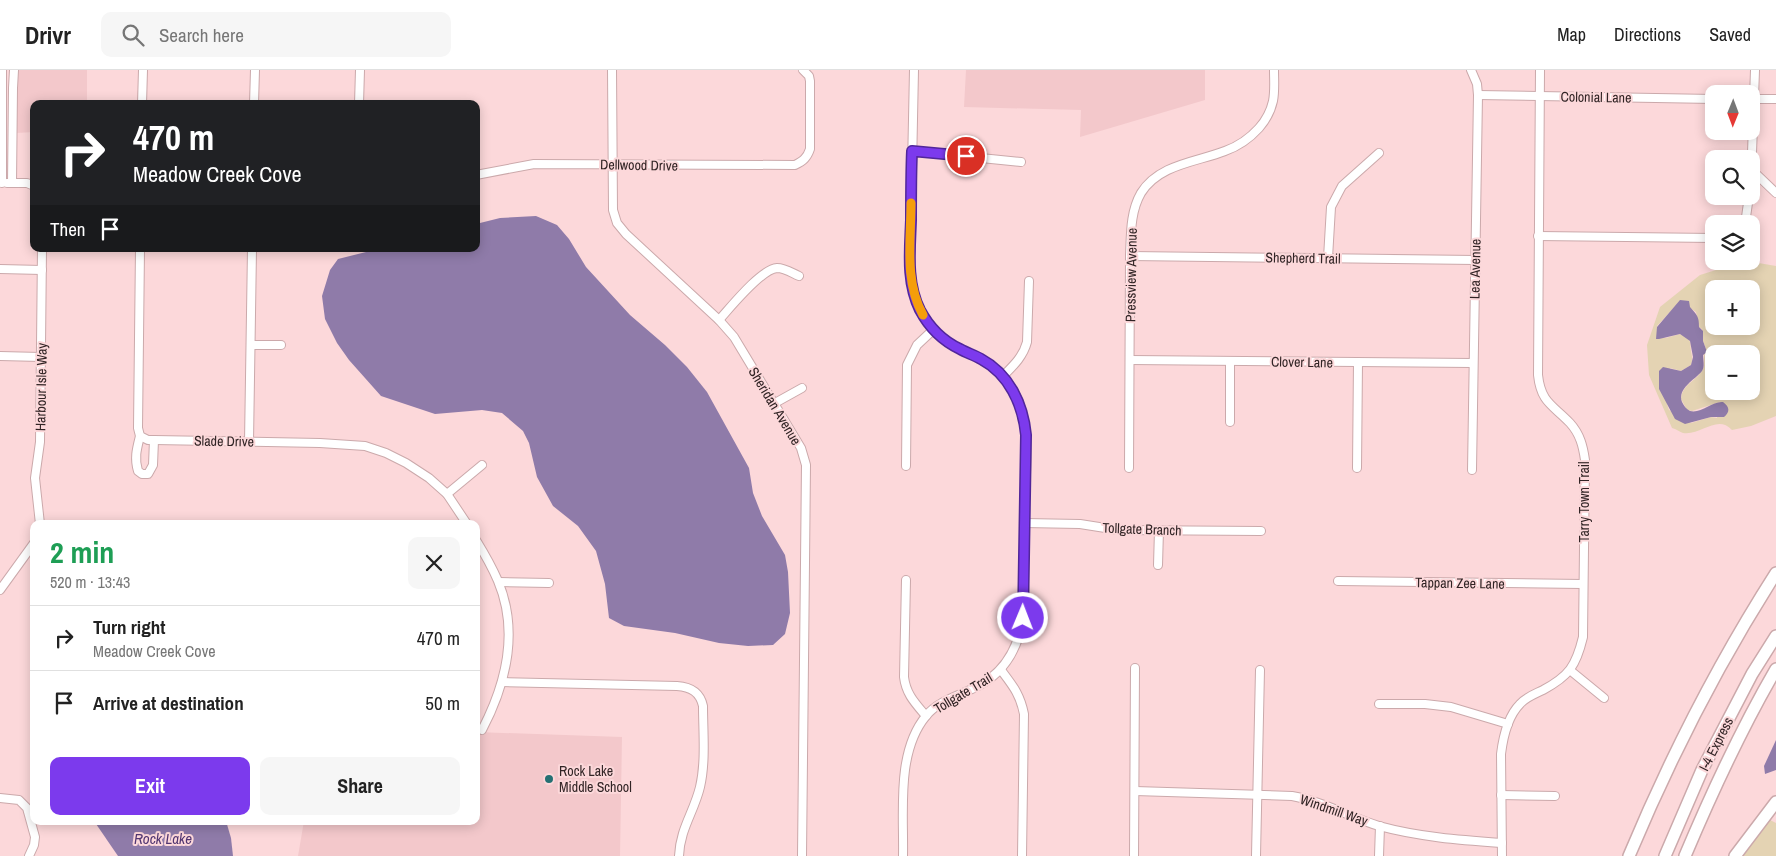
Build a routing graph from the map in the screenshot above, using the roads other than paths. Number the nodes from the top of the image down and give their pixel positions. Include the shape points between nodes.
1 (2, 70) edge
2 (14, 70) edge
3 (143, 70) edge
4 (255, 70) edge
5 (360, 70) edge
6 (612, 70) edge
7 (804, 70) edge
8 (914, 70) edge
9 (1274, 70) edge
10 (1471, 70) edge
11 (1540, 70) edge
12 (1755, 70) edge
13 (1754, 85) edge
14 (1478, 95) junction
15 (1540, 97) junction
16 (1705, 98) edge
17 (1760, 99) edge
18 (1776, 99) edge
19 (142, 100) edge
20 (254, 100) edge
21 (359, 100) edge
22 (912, 151) junction
23 (1379, 153) dead end
24 (1021, 162) dead end
25 (612, 164) junction
26 (480, 175) edge
27 (1760, 178) edge
28 (1, 182) edge
29 (12, 183) junction
30 (30, 185) edge
31 (1776, 193) edge
32 (1538, 236) junction
33 (1705, 238) edge
34 (42, 252) edge
35 (140, 252) edge
36 (252, 252) edge
37 (1130, 256) junction
38 (1328, 258) junction
39 (1476, 260) junction
40 (0, 269) edge
41 (42, 270) junction
42 (798, 276) dead end
43 (1029, 281) dead end
44 (719, 320) junction
45 (933, 330) junction
46 (251, 345) junction
47 (281, 345) dead end
48 (0, 356) edge
49 (41, 357) junction
50 (1130, 360) junction
51 (1230, 361) junction
52 (1358, 362) junction
53 (1473, 364) junction
54 (1003, 376) junction
55 (802, 388) dead end
56 (775, 404) junction
57 (1230, 422) dead end
58 (140, 436) junction
59 (154, 440) junction
60 (249, 442) junction
61 (482, 465) dead end
62 (906, 466) dead end
63 (1129, 468) dead end
64 (1357, 468) dead end
65 (1472, 470) dead end
66 (447, 494) junction
67 (40, 520) edge
68 (464, 520) edge
69 (1024, 523) junction
70 (1159, 530) junction
71 (1261, 531) dead end
72 (480, 547) edge
73 (30, 548) edge
74 (1158, 565) dead end
75 (1776, 573) edge
76 (0, 577) edge
77 (9, 577) junction
78 (906, 580) dead end
79 (1338, 581) dead end
80 (499, 582) junction
81 (549, 583) dead end
82 (1583, 584) junction
83 (1776, 588) edge
84 (0, 590) edge
85 (1746, 623) junction
86 (1776, 636) edge
87 (1135, 668) dead end
88 (1776, 669) edge
89 (1000, 670) junction
90 (1260, 670) dead end
91 (1571, 671) junction
92 (502, 682) junction
93 (1604, 698) dead end
94 (1379, 704) dead end
95 (926, 716) junction
96 (1508, 724) junction
97 (482, 730) dead end
98 (1135, 792) junction
99 (1257, 794) junction
100 (1501, 795) junction
101 (1555, 796) dead end
102 (0, 798) edge
103 (1776, 802) edge
104 (30, 816) edge
105 (33, 825) edge
106 (1380, 826) junction
107 (1502, 843) junction
108 (29, 856) edge
109 (679, 856) edge
110 (802, 856) edge
111 (903, 856) edge
112 (1022, 856) edge
113 (1134, 856) edge
114 (1256, 856) edge
115 (1379, 856) edge
116 (1502, 856) edge
117 (1629, 856) edge
118 (1665, 856) edge
119 (1685, 856) edge
120 (1735, 856) edge

1 - 28 street
2 - 29 street
3 - 19 street
4 - 20 street
5 - 21 street
6 - 25 street, Sheridan Avenue
7 - 25 street, Dellwood Drive via 810,81 810,149 802,162 787,166
8 - 22 street, Tollgate Trail
9 - 37 street, Pressview Avenue via 1273,102 1263,124 1252,136 1225,151 1168,170 1147,185 1134,210
10 - 14 street, Lea Avenue
11 - 15 street, Tarry Town Trail
12 - 13 street
14 - 15 street, Colonial Lane
14 - 39 street, Lea Avenue
15 - 16 street, Colonial Lane
15 - 32 street, Tarry Town Trail
17 - 18 street
22 - 24 street
22 - 45 street, Tollgate Trail via 911,277 915,299
23 - 38 street via 1342,186 1330,207
25 - 26 street, Dellwood Drive via 534,164
25 - 44 street, Sheridan Avenue via 613,210 617,223
27 - 31 street
28 - 29 street
29 - 30 street
32 - 33 street
32 - 82 street, Tarry Town Trail via 1539,388 1550,406 1571,424 1583,445
34 - 41 street, Harbour Isle Way
35 - 58 street
36 - 46 street
37 - 38 street, Shepherd Trail
37 - 50 street, Pressview Avenue
38 - 39 street, Shepherd Trail
39 - 53 street, Lea Avenue
40 - 41 street
41 - 49 street, Harbour Isle Way
42 - 44 street via 776,268 768,271
43 - 54 street via 1025,350
44 - 56 street, Sheridan Avenue via 734,337
45 - 54 street, Tollgate Trail via 959,349 982,359
45 - 62 street via 917,345 908,364
46 - 47 street
46 - 60 street
48 - 49 street
49 - 67 street, Harbour Isle Way via 40,442 35,478
50 - 51 street, Clover Lane
50 - 63 street, Pressview Avenue
51 - 52 street, Clover Lane
51 - 57 street
52 - 53 street, Clover Lane
52 - 64 street
53 - 65 street, Lea Avenue
54 - 69 street, Tollgate Trail via 1016,396 1024,423
55 - 56 street
56 - 110 street, Sheridan Avenue via 801,448 806,465
58 - 59 street, Slade Drive
58 - 59 street via 136,463 142,474 148,474 153,465
59 - 60 street, Slade Drive
60 - 66 street, Slade Drive via 365,446 406,463
61 - 66 street
66 - 68 street, Slade Drive
69 - 70 street, Tollgate Branch
69 - 89 street, Tollgate Trail via 1023,618 1014,649
70 - 71 street, Tollgate Branch
70 - 74 street
72 - 80 street
73 - 77 street
75 - 85 highway
76 - 77 street
77 - 84 street
78 - 95 street via 904,677 912,700
79 - 82 street, Tappan Zee Lane
80 - 81 street
80 - 92 street via 508,635 508,655
82 - 91 street, Tarry Town Trail via 1582,637
83 - 85 highway
85 - 117 highway via 1679,746
86 - 118 highway, I-4 Express via 1752,674 1702,770
87 - 98 street
88 - 119 highway via 1742,732
89 - 95 street, Tollgate Trail
89 - 112 street via 1017,690 1024,714
90 - 99 street
91 - 93 street
91 - 96 street via 1520,704
92 - 97 street
92 - 109 street via 677,686 696,692 703,706 703,771 696,801 681,834
94 - 96 street via 1451,707
95 - 111 street, Tollgate Trail via 910,744 905,767
96 - 100 street via 1501,754
98 - 99 street, Windmill Way
98 - 113 street
99 - 106 street, Windmill Way via 1310,799
99 - 114 street
100 - 101 street
100 - 107 street
102 - 104 street via 19,800
103 - 120 highway
105 - 108 street via 35,837
106 - 107 street, Windmill Way via 1429,837
106 - 115 street
107 - 116 street

